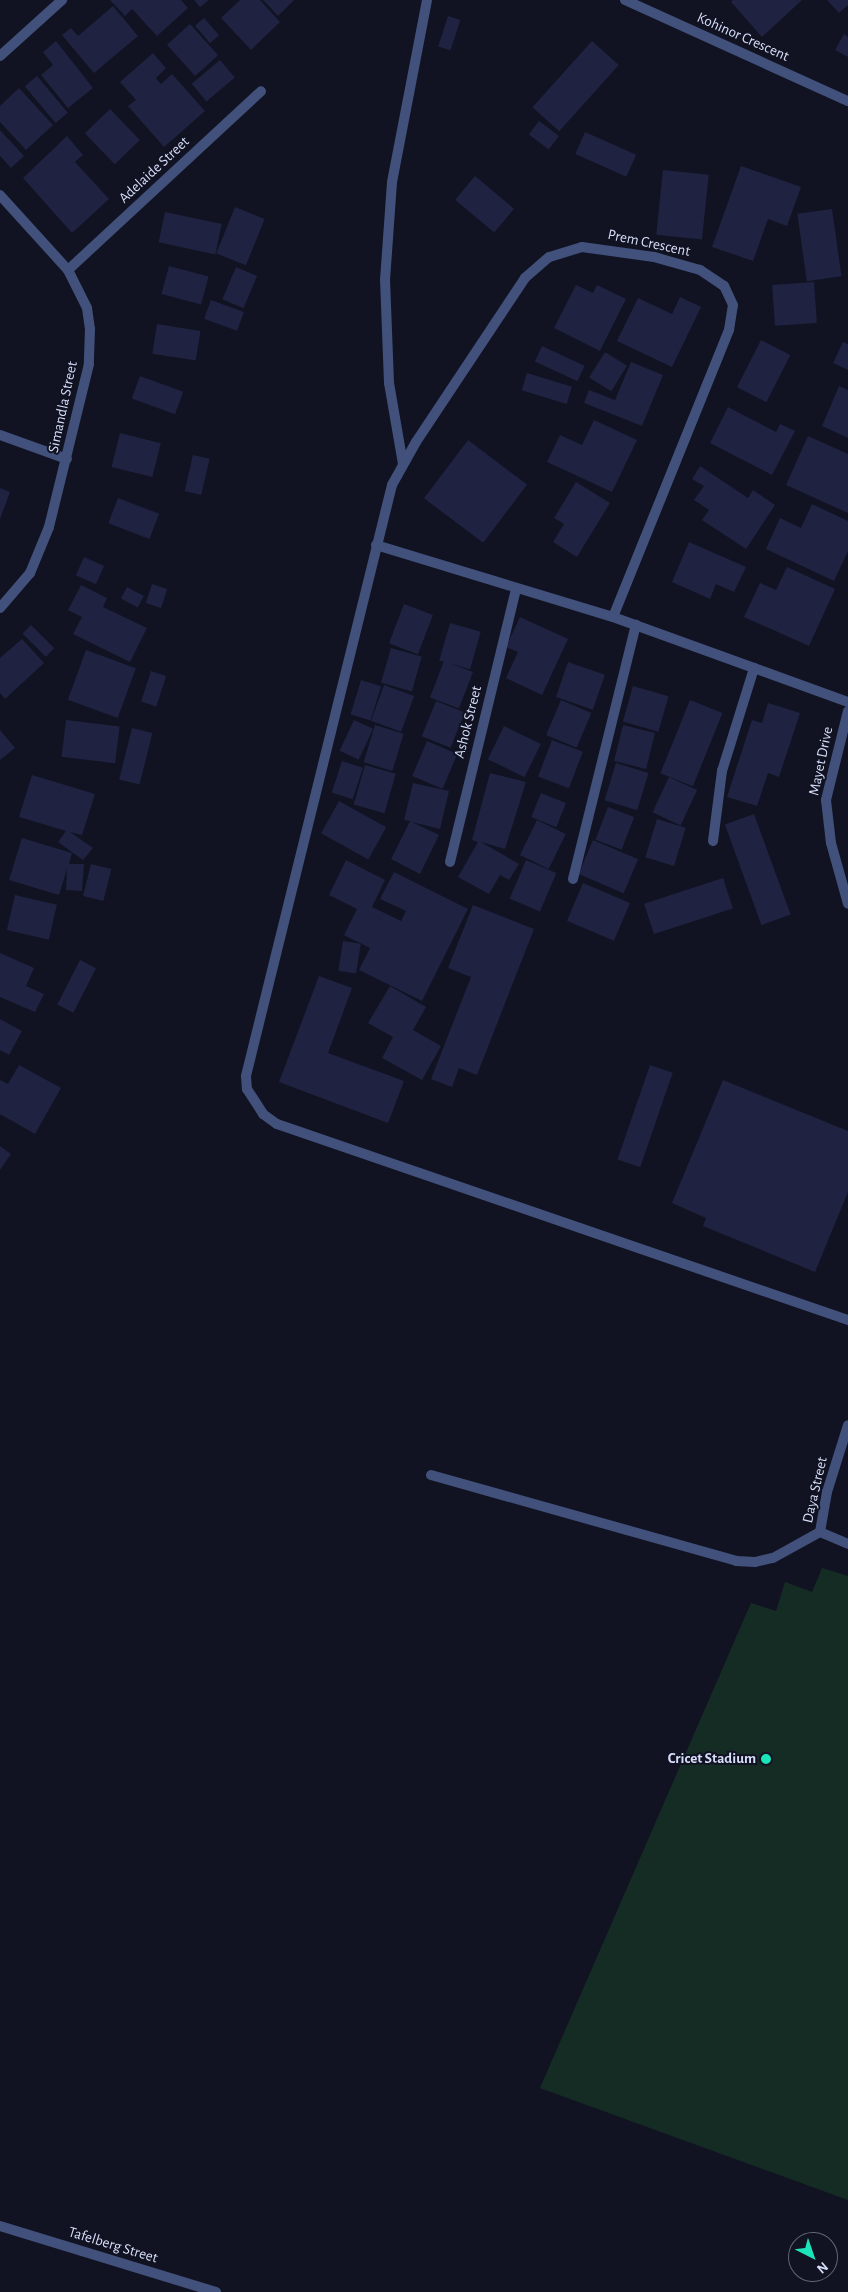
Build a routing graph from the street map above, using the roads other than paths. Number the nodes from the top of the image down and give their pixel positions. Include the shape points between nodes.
1 (62, 0) edge
2 (427, 0) edge
3 (625, 0) edge
4 (0, 56) edge
5 (261, 91) dead end
6 (848, 101) edge
7 (0, 195) edge
8 (68, 270) junction
9 (0, 435) edge
10 (67, 459) junction
11 (403, 464) junction
12 (376, 545) junction
13 (516, 590) junction
14 (0, 608) edge
15 (613, 617) junction
16 (636, 625) junction
17 (754, 668) junction
18 (848, 702) edge
19 (848, 711) edge
20 (713, 841) dead end
21 (450, 862) dead end
22 (574, 879) dead end
23 (848, 904) edge
24 (848, 1320) edge
25 (848, 1425) edge
26 (431, 1474) dead end
27 (820, 1532) junction
28 (848, 1544) edge
29 (0, 2226) edge
30 (216, 2292) edge

1 - 4 street
2 - 11 street via 392,182 385,280 389,383
3 - 6 street, Kohinor Crescent
5 - 8 street, Adelaide Street
7 - 8 street, Simandla Street
8 - 10 street, Simandla Street via 87,308 90,329 89,364
9 - 10 street
10 - 14 street, Simandla Street via 40,554 30,574
11 - 12 street, Prem Crescent via 392,485
11 - 15 street, Prem Crescent via 525,278 549,257 565,250 595,247 654,257 700,270 717,280 724,286 733,305 729,330
12 - 13 street
12 - 24 street, Prem Crescent via 246,1076 254,1102 277,1124 300,1133
13 - 15 street
13 - 21 street, Ashok Street
15 - 16 street
16 - 17 street
16 - 22 street
17 - 18 street
17 - 20 street via 722,771
19 - 23 street, Mayet Drive via 826,800 831,843
25 - 27 street, Daya Street via 827,1492
26 - 27 street via 736,1561 755,1562 773,1558
27 - 28 street, Daya Street
29 - 30 street, Tafelberg Street

